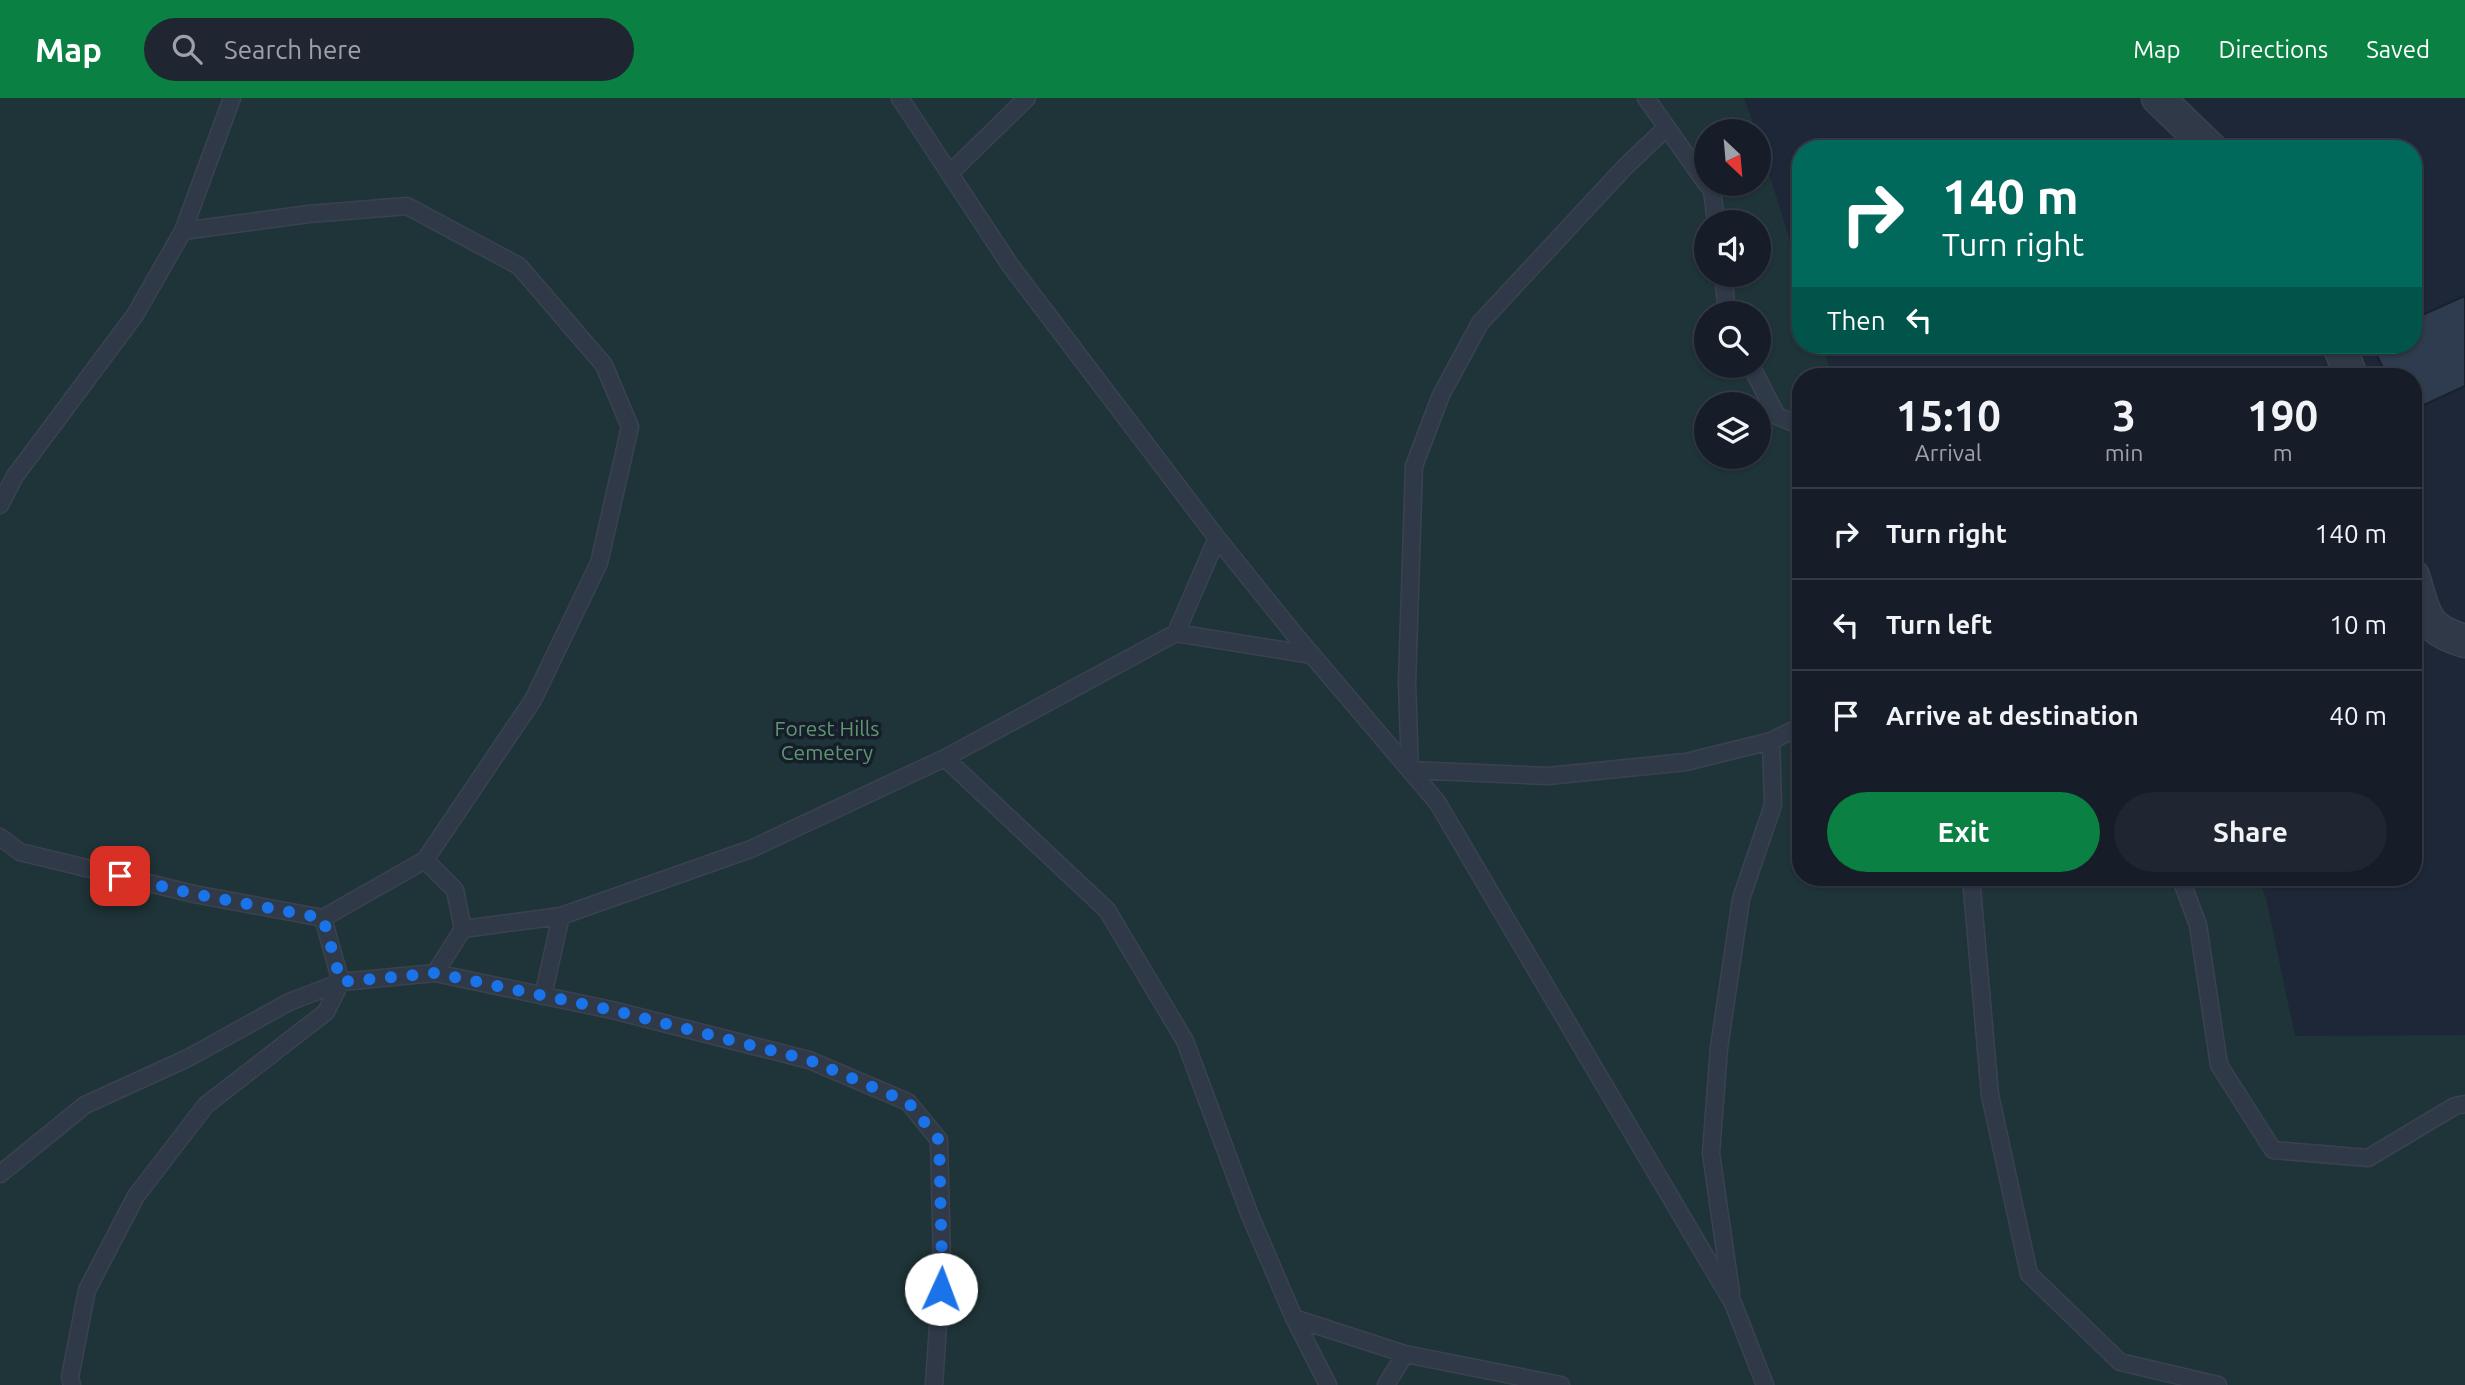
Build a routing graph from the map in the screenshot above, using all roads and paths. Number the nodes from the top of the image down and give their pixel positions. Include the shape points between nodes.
1 (232, 98) edge
2 (900, 98) edge
3 (1027, 98) edge
4 (1646, 98) edge
5 (2158, 98) edge
6 (1666, 128) junction
7 (2202, 140) edge
8 (1694, 166) edge
9 (950, 173) junction
10 (183, 231) junction
11 (1757, 378) edge
12 (1792, 422) edge
13 (0, 505) edge
14 (1217, 538) junction
15 (2422, 604) edge
16 (1176, 633) junction
17 (2465, 641) edge
18 (1312, 655) junction
19 (1792, 730) edge
20 (1771, 741) junction
21 (945, 758) junction
22 (1410, 770) junction
23 (0, 837) edge
24 (425, 860) junction
25 (1972, 886) edge
26 (2183, 886) edge
27 (561, 916) junction
28 (323, 918) junction
29 (463, 929) junction
30 (435, 973) junction
31 (341, 982) junction
32 (543, 996) junction
33 (2465, 1104) edge
34 (0, 1174) edge
35 (1733, 1303) junction
36 (1294, 1318) junction
37 (1405, 1354) junction
38 (72, 1385) edge
39 (934, 1385) edge
40 (1328, 1385) edge
41 (1386, 1385) edge
42 (1561, 1385) edge
43 (1765, 1385) edge
44 (2218, 1385) edge

1 - 10 lane
2 - 9 lane
3 - 9 lane
4 - 6 lane
5 - 7 street
6 - 8 lane
6 - 22 lane via 1480,323 1441,395 1414,466 1407,683
9 - 14 lane via 1010,265
10 - 13 lane via 135,315 16,476
10 - 24 lane via 407,206 519,266 604,365 630,427 593,575 533,700
11 - 12 lane via 1777,416
14 - 16 lane
14 - 18 lane
15 - 17 street via 2427,620 2446,636
16 - 18 lane
16 - 21 lane
18 - 22 lane
19 - 20 lane
20 - 22 lane via 1686,762 1548,776
20 - 35 lane via 1773,804 1741,899 1718,1048 1711,1153
21 - 27 lane via 751,849
21 - 36 lane via 1107,910 1185,1041
22 - 35 lane via 1437,802
23 - 28 lane via 20,852 194,894
24 - 28 lane
24 - 29 lane via 455,890
25 - 44 lane via 1990,1095 2029,1274 2120,1362
26 - 33 lane via 2198,925 2219,1065 2273,1150 2368,1158
27 - 29 lane
27 - 32 lane
28 - 31 lane
29 - 30 lane
30 - 31 lane
30 - 32 lane
31 - 34 lane via 289,1002 188,1058 86,1105
31 - 38 lane via 326,1012 206,1105 136,1196 87,1290
32 - 39 lane via 809,1060 908,1102 939,1140 942,1265
35 - 43 lane
36 - 37 lane
36 - 40 lane
37 - 41 lane
37 - 42 lane

